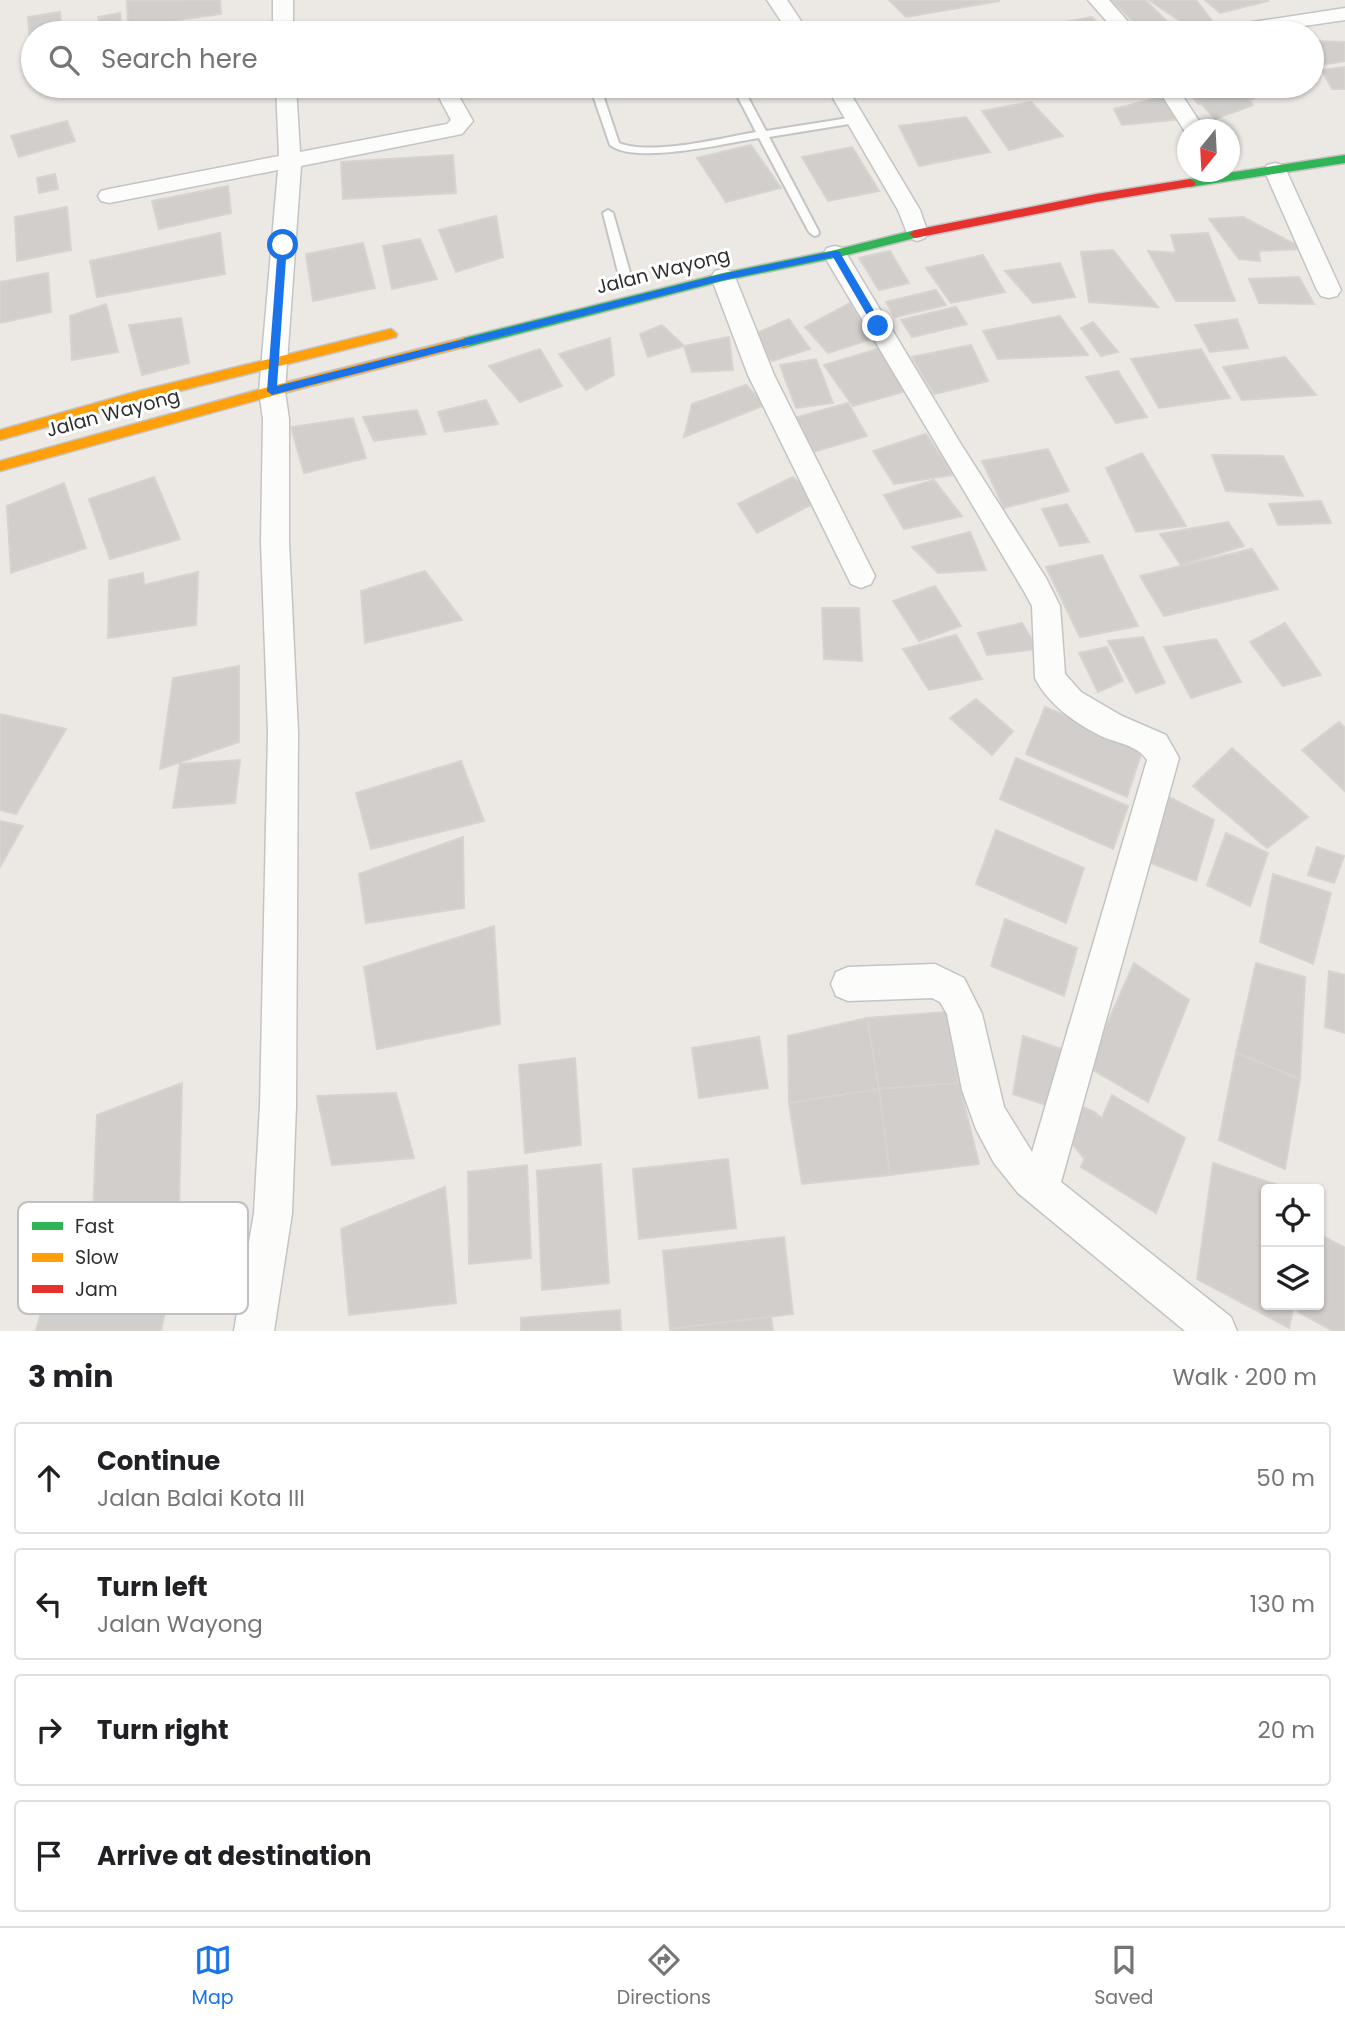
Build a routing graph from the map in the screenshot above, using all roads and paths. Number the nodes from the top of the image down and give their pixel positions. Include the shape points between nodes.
1 (283, 0) edge
2 (777, 0) edge
3 (1098, 0) edge
4 (1345, 13) edge
5 (283, 21) edge
6 (791, 21) edge
7 (1117, 21) edge
8 (1295, 21) edge
9 (287, 98) edge
10 (449, 98) edge
11 (599, 98) dead end
12 (743, 98) edge
13 (843, 98) edge
14 (1174, 98) edge
15 (1188, 119) edge
16 (855, 120) junction
17 (761, 135) junction
18 (1345, 159) edge
19 (290, 161) junction
20 (1275, 170) junction
21 (109, 197) dead end
22 (608, 213) dead end
23 (917, 233) junction
24 (820, 237) junction
25 (625, 276) dead end
26 (723, 277) junction
27 (1329, 290) dead end
28 (402, 331) dead end
29 (273, 377) junction
30 (0, 435) edge
31 (0, 466) edge
32 (861, 576) dead end
33 (848, 984) dead end
34 (1040, 1189) junction
35 (254, 1331) edge
36 (1217, 1331) edge

1 - 5 street
2 - 6 street
3 - 7 street
4 - 8 street
9 - 19 street
10 - 19 street via 462,121 454,129
11 - 17 lane via 615,145 627,150 665,150
12 - 17 lane
13 - 16 street
14 - 15 street
16 - 17 lane
16 - 23 street via 909,210
17 - 24 lane
18 - 20 street, Jalan Wayong
19 - 21 street
19 - 29 street
20 - 23 street, Jalan Wayong
20 - 27 street
22 - 25 lane
23 - 24 street, Jalan Wayong
24 - 26 street, Jalan Wayong
24 - 34 street via 1036,586 1046,606 1050,678 1070,701 1111,726 1144,738 1163,758
26 - 29 street, Jalan Wayong
26 - 32 street via 761,375
28 - 29 street, Jalan Wayong
29 - 30 street, Jalan Wayong
29 - 31 street, Jalan Wayong
29 - 35 street via 283,732 278,1106 273,1213
33 - 34 street via 935,981 952,990 964,1016 984,1104 1015,1162
34 - 36 street

